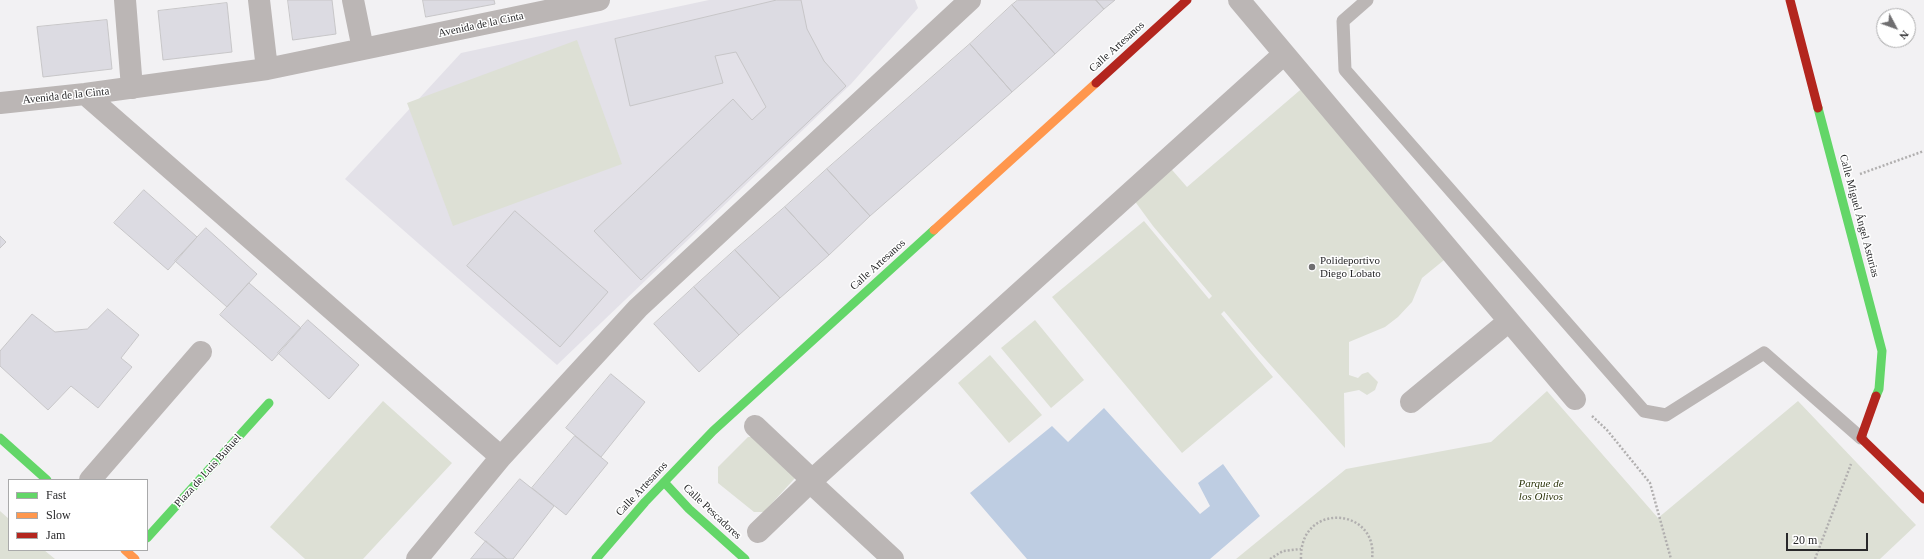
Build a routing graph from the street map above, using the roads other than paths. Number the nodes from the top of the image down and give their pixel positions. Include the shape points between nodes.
1 (125, 0) edge
2 (260, 0) edge
3 (353, 0) edge
4 (600, 0) edge
5 (970, 0) edge
6 (1187, 0) edge
7 (1239, 0) edge
8 (1367, 0) edge
9 (1790, 0) edge
10 (363, 49) junction
11 (1284, 54) junction
12 (267, 69) junction
13 (132, 88) junction
14 (85, 94) junction
15 (0, 103) edge
16 (1509, 321) junction
17 (201, 352) dead end
18 (1575, 399) road end
19 (1411, 402) dead end
20 (269, 403) dead end
21 (755, 426) dead end
22 (0, 438) edge
23 (1860, 438) junction
24 (501, 458) junction
25 (46, 479) edge
26 (91, 479) edge
27 (664, 482) junction
28 (810, 482) junction
29 (1924, 499) edge
30 (758, 532) dead end
31 (148, 537) edge
32 (417, 559) edge
33 (596, 559) edge
34 (745, 559) edge
35 (894, 559) edge

1 - 13 street
2 - 12 street
3 - 10 street
4 - 10 street, Avenida de la Cinta
5 - 24 street via 638,308
6 - 27 street, Calle Artesanos via 713,431
7 - 11 street
8 - 23 lane via 1343,21 1345,70 1644,411 1666,415 1764,353
9 - 23 street, Calle Miguel Ángel Asturias via 1882,351 1879,389
10 - 12 street, Avenida de la Cinta
11 - 16 street
11 - 28 street
12 - 13 street, Avenida de la Cinta
13 - 14 street, Avenida de la Cinta
14 - 15 street, Avenida de la Cinta
14 - 24 street
16 - 18 street
16 - 19 street
17 - 26 street
20 - 31 street, Plaza de Luis Buñuel
21 - 28 street via 809,477
22 - 25 street
23 - 29 street
24 - 32 street
27 - 33 street, Calle Artesanos
27 - 34 street, Calle Pescadores via 689,509
28 - 30 street
28 - 35 street

